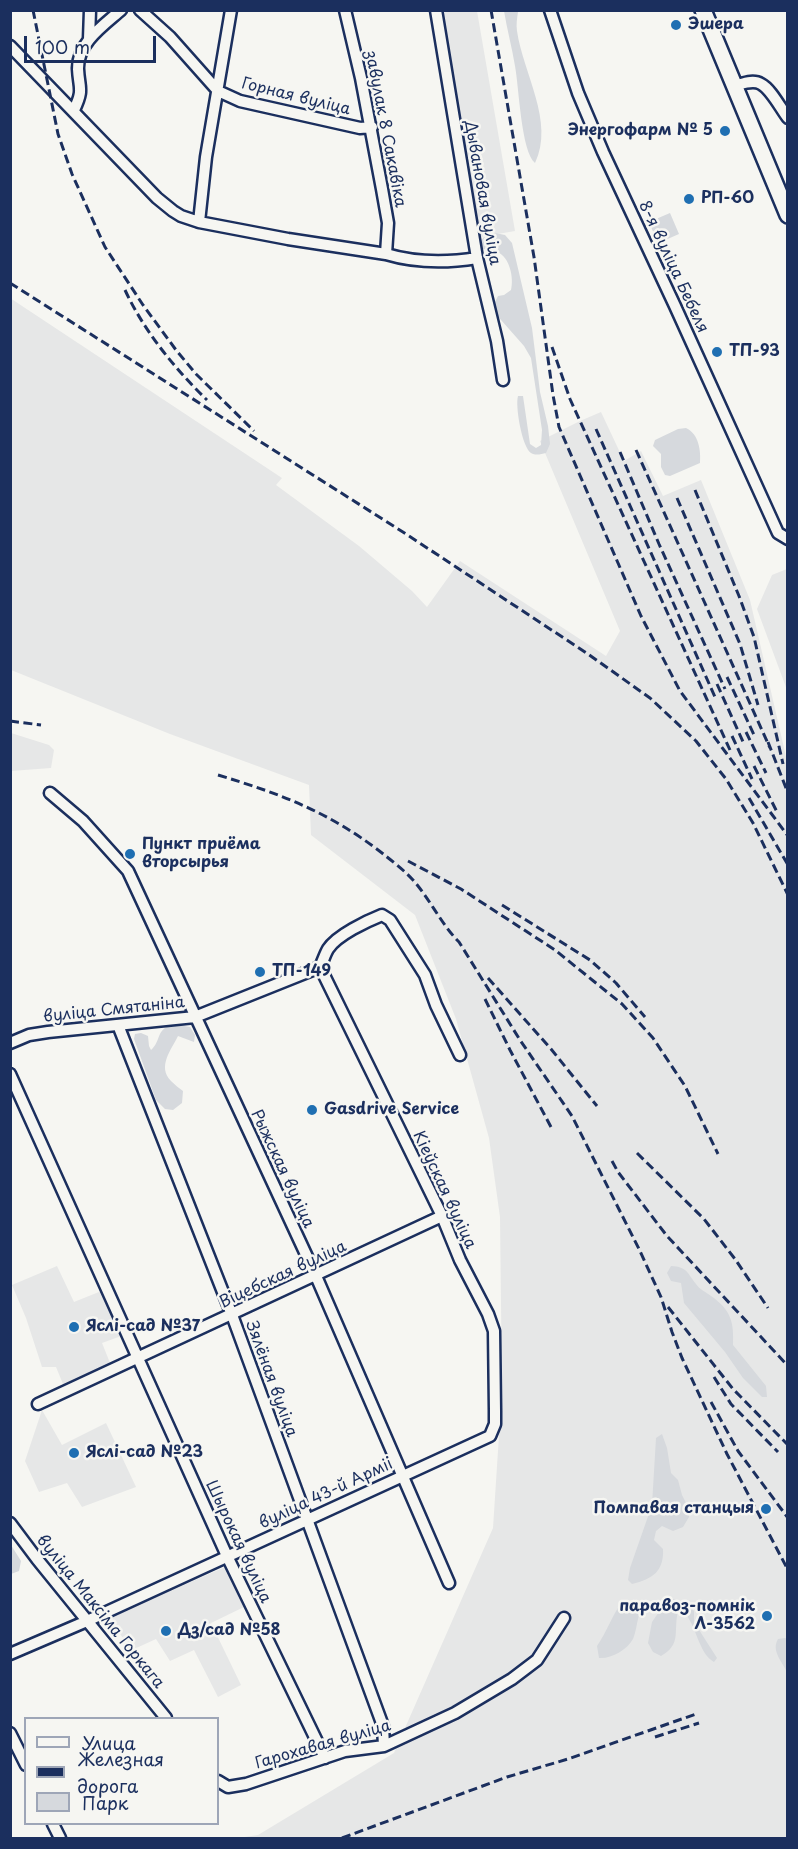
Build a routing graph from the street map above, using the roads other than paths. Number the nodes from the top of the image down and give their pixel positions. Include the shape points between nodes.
1 (90, 10) edge
2 (121, 10) edge
3 (140, 10) edge
4 (231, 10) edge
5 (345, 10) edge
6 (436, 10) edge
7 (550, 10) edge
8 (703, 10) edge
9 (88, 39) junction
10 (10, 46) edge
11 (733, 86) junction
12 (219, 91) junction
13 (74, 110) junction
14 (788, 118) edge
15 (372, 128) junction
16 (788, 215) edge
17 (199, 222) junction
18 (386, 254) junction
19 (477, 258) junction
20 (503, 380) dead end
21 (783, 536) edge
22 (50, 793) dead end
23 (320, 967) junction
24 (195, 1017) junction
25 (118, 1025) junction
26 (10, 1043) edge
27 (460, 1055) dead end
28 (10, 1074) edge
29 (442, 1216) junction
30 (316, 1276) junction
31 (232, 1315) junction
32 (138, 1358) junction
33 (38, 1404) dead end
34 (490, 1436) joint
35 (402, 1475) junction
36 (307, 1519) junction
37 (10, 1523) edge
38 (227, 1556) junction
39 (449, 1583) dead end
40 (564, 1618) dead end
41 (87, 1621) junction
42 (10, 1654) edge
43 (164, 1717) edge
44 (10, 1733) edge
45 (384, 1746) junction
46 (325, 1758) junction
47 (24, 1762) edge
48 (219, 1782) edge
49 (53, 1825) edge
50 (60, 1839) edge

1 - 9 street
2 - 9 street
3 - 12 street, Горная вуліца
4 - 12 street
5 - 15 street, завулак 8 Сакавіка
6 - 19 street, Дывановая вуліца
7 - 21 street, 8-я вуліца Бебеля via 578,93
8 - 11 main road
9 - 13 street via 78,67 81,95
10 - 13 street
11 - 14 street via 750,81 762,84
11 - 16 main road
12 - 15 street, Горная вуліца via 273,110
12 - 17 street
13 - 17 street via 157,198 181,216
15 - 18 street, завулак 8 Сакавіка via 388,223
17 - 18 street
18 - 19 street via 429,262
19 - 20 street, Дывановая вуліца
22 - 24 street, Рыжская вуліца via 83,821 128,871
23 - 24 street, вуліца Смятаніна
23 - 27 street via 329,948 341,937 382,915 390,920 425,975
23 - 29 street, Кіеўская вуліца
24 - 25 street, вуліца Смятаніна
24 - 30 street, Рыжская вуліца
25 - 26 street, вуліца Смятаніна via 29,1035
25 - 31 street, Зялёная вуліца
28 - 32 street, Шырокая вуліца
29 - 30 street, Віцебская вуліца
29 - 34 street, Кіеўская вуліца via 494,1330 495,1424
30 - 31 street, Віцебская вуліца
30 - 35 street, Рыжская вуліца
31 - 32 street, Віцебская вуліца
31 - 36 street, Зялёная вуліца
32 - 33 street, Віцебская вуліца
32 - 38 street, Шырокая вуліца
34 - 35 street, вуліца 43-й Арміі
35 - 36 street, вуліца 43-й Арміі
35 - 39 street, Рыжская вуліца
36 - 38 street, вуліца 43-й Арміі
36 - 45 street, Зялёная вуліца via 383,1726
37 - 41 street, вуліца Максіма Горкага
38 - 41 street, вуліца 43-й Арміі
38 - 46 street, Шырокая вуліца
40 - 45 street, Гарохавая вуліца via 537,1660 512,1679 455,1713
41 - 42 street, вуліца 43-й Арміі
41 - 43 street, вуліца Максіма Горкага
44 - 47 street
45 - 46 street, Гарохавая вуліца
46 - 48 street, Гарохавая вуліца via 246,1784 228,1787
49 - 50 street

